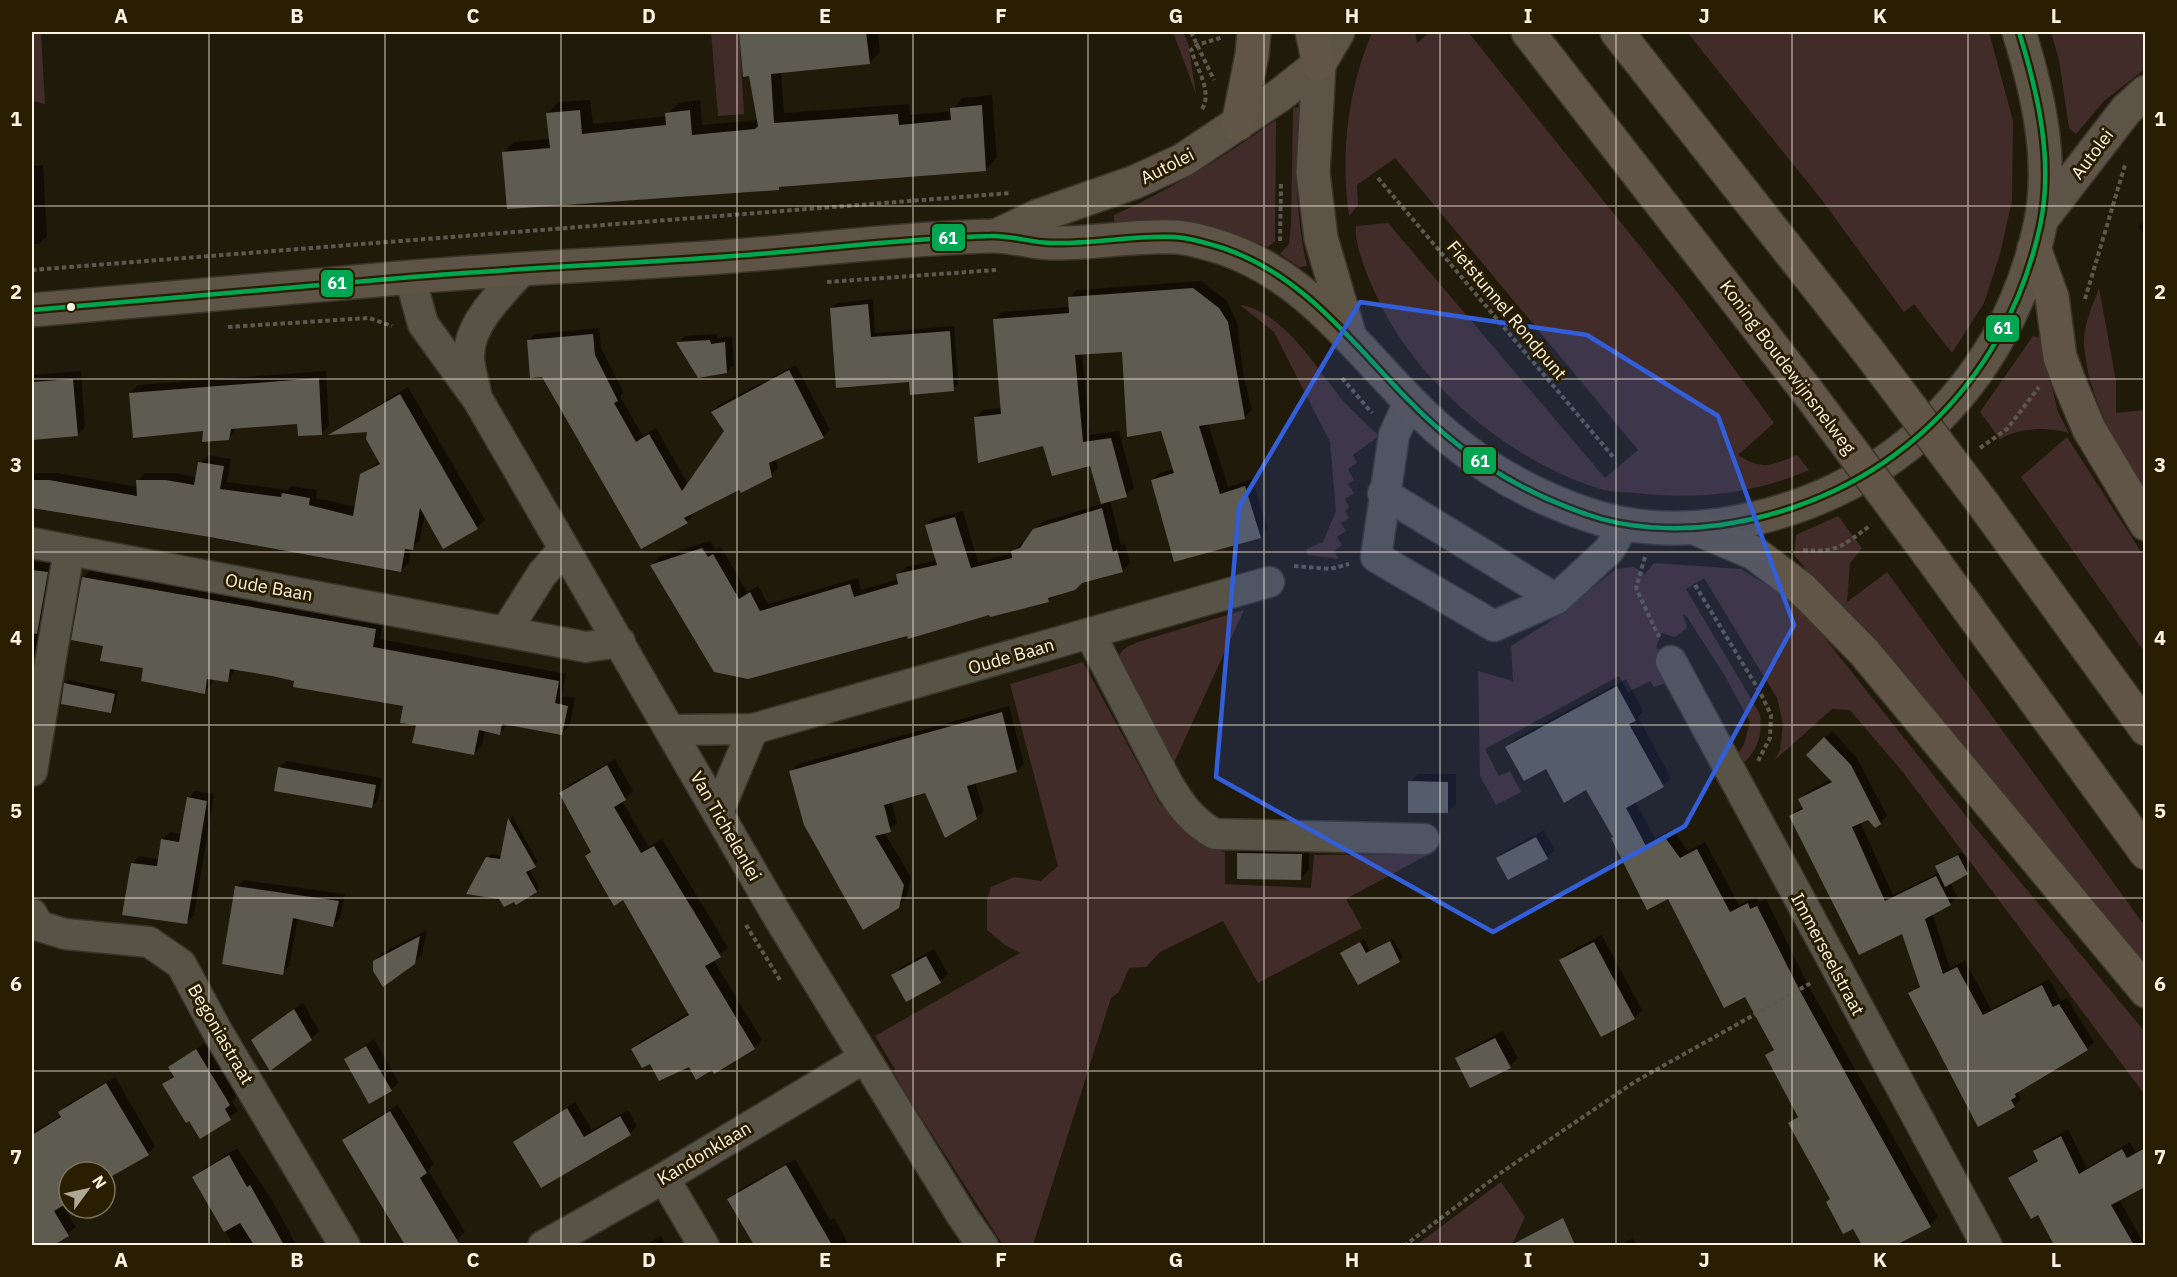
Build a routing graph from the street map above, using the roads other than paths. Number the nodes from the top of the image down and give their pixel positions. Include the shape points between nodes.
1 (1254, 32) edge
2 (1312, 32) edge
3 (1338, 32) edge
4 (1528, 32) edge
5 (1617, 32) edge
6 (2019, 32) edge
7 (1319, 64) junction
8 (2145, 92) edge
9 (1238, 124) junction
10 (2038, 234) junction
11 (998, 235) junction
12 (523, 269) junction
13 (410, 277) junction
14 (32, 310) edge
15 (1350, 337) junction
16 (478, 400) junction
17 (1409, 402) junction
18 (1383, 493) junction
19 (1625, 523) junction
20 (2145, 524) edge
21 (1695, 528) junction
22 (32, 543) edge
23 (564, 549) junction
24 (69, 550) junction
25 (1269, 582) road end
26 (1557, 599) junction
27 (506, 631) junction
28 (1090, 634) junction
29 (620, 642) junction
30 (1671, 662) road end
31 (753, 729) junction
32 (2145, 729) edge
33 (671, 730) junction
34 (32, 771) edge
35 (718, 812) junction
36 (1425, 839) dead end
37 (2145, 853) edge
38 (32, 914) edge
39 (2145, 991) edge
40 (864, 1058) junction
41 (664, 1178) junction
42 (345, 1245) edge
43 (543, 1245) edge
44 (704, 1245) edge
45 (983, 1245) edge
46 (1987, 1245) edge

1 - 9 highway
2 - 7 highway
3 - 7 main road, Autolei
4 - 37 highway, Koning Boudewijnsnelweg, bridge via 1810,395
5 - 32 highway, bridge via 1868,351
6 - 10 main road, Autolei via 2037,90 2044,157
7 - 9 main road, Autolei
7 - 15 main road, Autolei via 1313,173 1321,238
8 - 10 main road, Autolei via 2126,110
9 - 11 main road, Autolei via 1183,160
10 - 20 highway via 2060,357 2089,429
10 - 21 main road, Autolei via 2018,298 1984,364 1939,418 1891,460 1818,500 1741,522
11 - 12 main road, Autolei
11 - 15 main road, Autolei via 1047,244 1181,237 1246,256 1267,267 1319,305
12 - 13 main road, Autolei
12 - 16 street, Van Tichelenlei via 489,309 471,343 469,357
13 - 14 main road, Autolei
13 - 16 street, Van Tichelenlei via 423,324
15 - 17 main road, Autolei
16 - 23 street, Van Tichelenlei
17 - 18 street via 1394,435
17 - 19 main road, Autolei via 1444,435 1486,466 1590,516
18 - 26 street
18 - 26 street via 1376,557 1494,626
19 - 21 main road, Autolei
19 - 26 street via 1609,550
21 - 39 highway via 1754,553 1802,589 1864,652
22 - 24 street, Oude Baan
23 - 27 street via 542,574
23 - 29 street, Van Tichelenlei
24 - 27 street, Oude Baan
24 - 34 street
25 - 28 street, Oude Baan
27 - 29 street, Oude Baan via 586,647
28 - 31 street, Oude Baan
28 - 36 street via 1163,775 1182,808 1198,825 1215,834
29 - 33 street, Van Tichelenlei
30 - 46 street, Immerseelstraat
31 - 33 street, Oude Baan
31 - 35 street
33 - 35 street, Van Tichelenlei
35 - 40 street, Van Tichelenlei
38 - 42 street, Begoniastraat via 39,926 65,934 149,942 180,964
40 - 41 street, Kandonklaan
40 - 45 street, Van Tichelenlei
41 - 43 street, Kandonklaan
41 - 44 street

